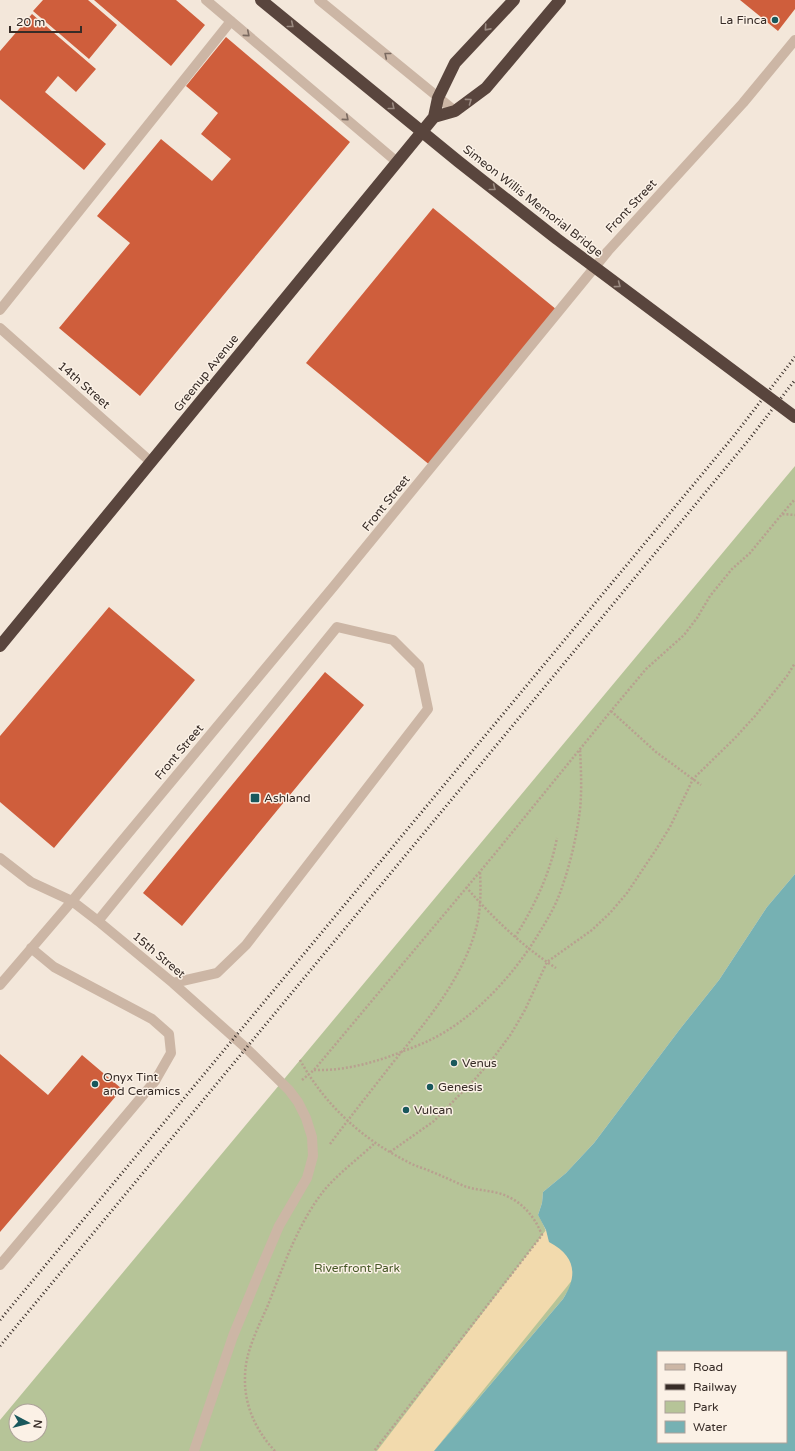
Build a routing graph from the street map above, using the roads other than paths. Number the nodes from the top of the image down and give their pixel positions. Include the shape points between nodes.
1 (206, 0) edge
2 (261, 0) edge
3 (319, 0) edge
4 (514, 0) edge
5 (560, 0) edge
6 (231, 21) junction
7 (795, 40) edge
8 (438, 98) junction
9 (455, 111) junction
10 (434, 117) junction
11 (397, 162) junction
12 (0, 310) edge
13 (0, 328) edge
14 (795, 417) edge
15 (151, 462) junction
16 (0, 646) edge
17 (0, 858) edge
18 (72, 901) junction
19 (98, 921) junction
20 (31, 948) junction
21 (172, 983) junction
22 (0, 985) edge
23 (0, 1266) edge
24 (194, 1451) edge

1 - 6 street
2 -> 14 highway, Simeon Willis Memorial Bridge, bridge via 557,239
8 -> 3 street
4 -> 8 highway, Greenup Avenue via 455,64
9 -> 5 highway via 486,88
6 -> 11 street
6 - 12 street
7 - 18 street, Front Street via 743,104 608,250 334,586
8 - 9 street
8 - 10 highway, Greenup Avenue
9 - 10 highway
10 - 11 highway, Greenup Avenue
11 - 15 highway, Greenup Avenue
13 - 15 street, 14th Street
15 - 16 highway, Greenup Avenue
17 - 18 street, 15th Street via 31,882
18 - 19 street, 15th Street
18 - 20 street, Front Street
19 - 21 street, 15th Street
19 - 21 street via 338,627 394,640 419,666 428,710 246,945 217,973
20 - 22 street, Front Street
20 - 23 street via 54,967 152,1019 168,1034 171,1053 155,1081
21 - 24 street, 15th Street via 289,1090 306,1118 312,1137 313,1156 307,1178 279,1226 258,1273 233,1336

